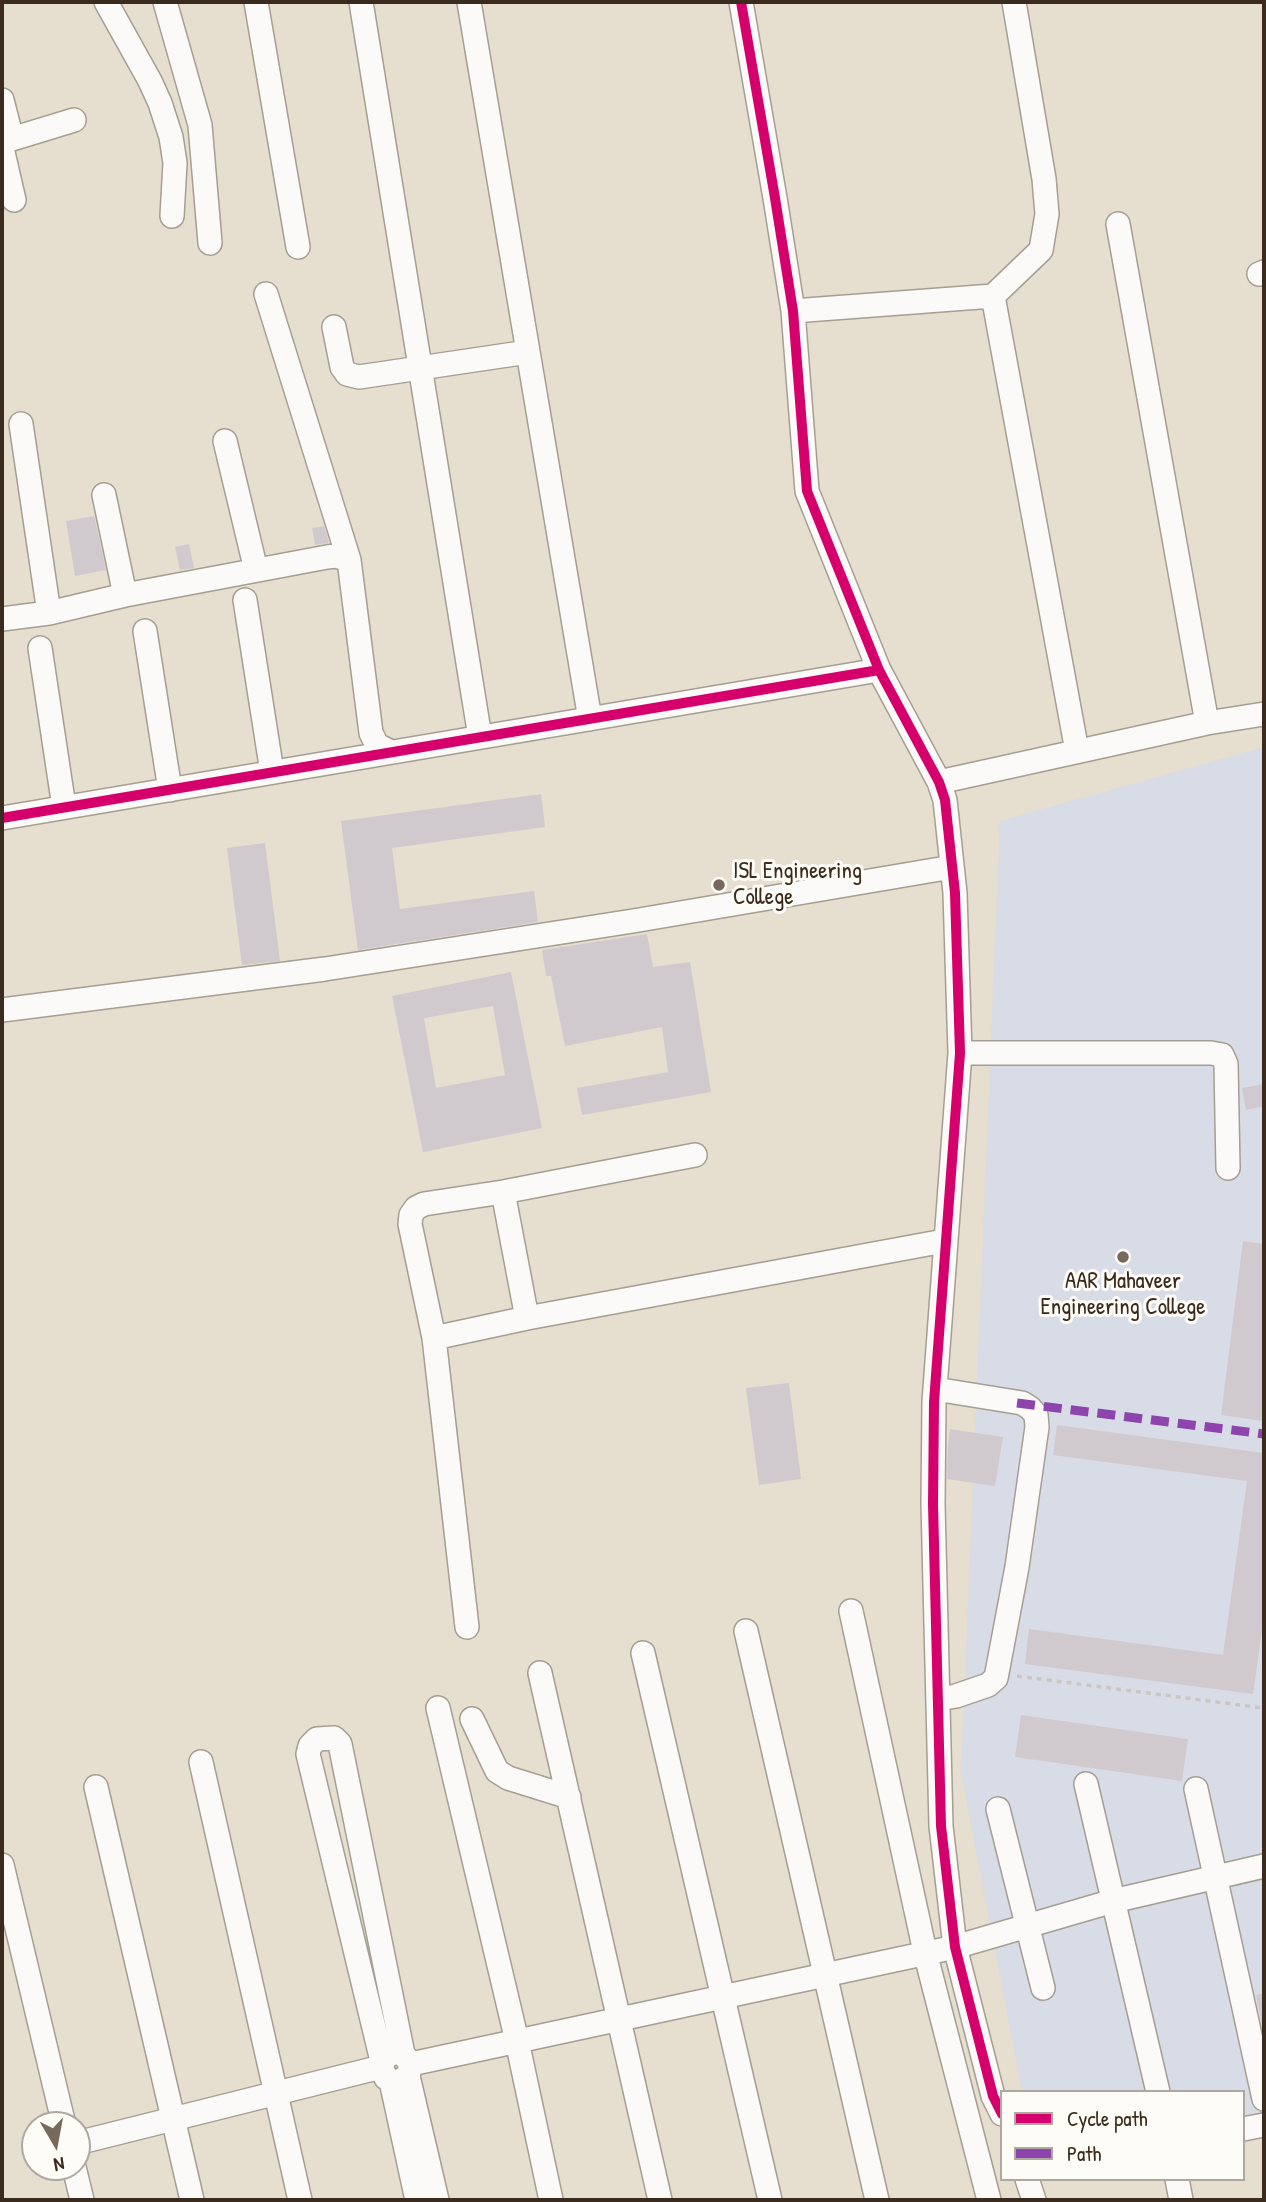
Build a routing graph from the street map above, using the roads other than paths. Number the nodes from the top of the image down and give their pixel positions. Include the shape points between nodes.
1 (106, 2) edge
2 (166, 2) edge
3 (256, 2) edge
4 (361, 2) edge
5 (469, 2) edge
6 (741, 2) edge
7 (1014, 2) edge
8 (2, 100) edge
9 (74, 120) dead end
10 (5, 143) edge
11 (14, 200) dead end
12 (172, 216) dead end
13 (1118, 224) dead end
14 (210, 243) dead end
15 (298, 247) dead end
16 (266, 294) dead end
17 (993, 296) junction
18 (793, 311) junction
19 (334, 327) dead end
20 (528, 352) junction
21 (420, 367) junction
22 (21, 424) dead end
23 (225, 442) dead end
24 (104, 495) dead end
25 (349, 560) junction
26 (256, 570) junction
27 (125, 595) junction
28 (245, 600) dead end
29 (49, 613) junction
30 (2, 619) edge
31 (145, 631) dead end
32 (40, 648) dead end
33 (879, 670) junction
34 (1264, 713) edge
35 (590, 719) junction
36 (1207, 723) junction
37 (480, 737) junction
38 (1077, 751) junction
39 (391, 752) junction
40 (272, 772) junction
41 (939, 782) junction
42 (170, 790) junction
43 (64, 807) junction
44 (2, 818) edge
45 (952, 867) junction
46 (2, 1010) edge
47 (960, 1053) junction
48 (695, 1155) dead end
49 (1228, 1168) dead end
50 (503, 1192) junction
51 (944, 1241) junction
52 (527, 1318) junction
53 (434, 1338) junction
54 (935, 1389) junction
55 (851, 1611) dead end
56 (467, 1627) dead end
57 (746, 1631) dead end
58 (643, 1653) dead end
59 (540, 1673) dead end
60 (938, 1699) junction
61 (438, 1708) dead end
62 (472, 1719) dead end
63 (201, 1762) dead end
64 (1086, 1784) dead end
65 (96, 1787) dead end
66 (1196, 1788) dead end
67 (569, 1797) junction
68 (998, 1809) dead end
69 (2, 1865) edge
70 (1264, 1867) edge
71 (1216, 1879) junction
72 (1113, 1901) junction
73 (1026, 1926) junction
74 (955, 1947) junction
75 (925, 1952) junction
76 (825, 1974) junction
77 (1043, 1988) dead end
78 (724, 1996) junction
79 (620, 2019) junction
80 (517, 2041) junction
81 (396, 2067) junction
82 (1158, 2090) edge
83 (276, 2093) junction
84 (1264, 2099) edge
85 (1000, 2110) edge
86 (61, 2111) edge
87 (173, 2119) junction
88 (1264, 2125) edge
89 (1245, 2129) edge
90 (91, 2140) edge
91 (77, 2181) edge
92 (1029, 2181) edge
93 (1177, 2181) edge
94 (82, 2200) edge
95 (192, 2200) edge
96 (300, 2200) edge
97 (417, 2200) edge
98 (437, 2200) edge
99 (551, 2200) edge
100 (660, 2200) edge
101 (770, 2200) edge
102 (877, 2200) edge
103 (989, 2200) edge
104 (1034, 2200) edge
105 (1181, 2200) edge

1 - 12 street via 155,92 171,137 175,163
2 - 14 street via 201,125
3 - 15 street
4 - 21 street
5 - 20 street
6 - 18 street
7 - 17 street via 1047,214 1041,250
8 - 10 street
9 - 10 street
10 - 11 street
13 - 36 street
16 - 25 street
17 - 18 street
17 - 38 street
18 - 33 street via 807,491
19 - 21 street via 347,374 359,377
20 - 21 street
20 - 35 street
21 - 37 street
22 - 29 street
23 - 26 street
24 - 27 street
25 - 26 street via 336,556
25 - 39 street via 371,733 377,745
26 - 27 street
27 - 29 street
28 - 40 street
29 - 30 street
31 - 42 street
32 - 43 street
33 - 35 street
33 - 41 street
34 - 36 street
35 - 37 street
36 - 38 street
37 - 39 street
38 - 41 street
39 - 40 street
40 - 42 street
41 - 45 street
42 - 43 street
43 - 44 street
45 - 46 street via 325,969
45 - 47 street
47 - 49 street via 1222,1055 1226,1064
47 - 51 street
48 - 50 street
50 - 52 street
50 - 53 street via 424,1204 411,1215
51 - 52 street
51 - 54 street
52 - 53 street
53 - 56 street
54 - 60 street
54 - 60 street via 1023,1403 1035,1415 1037,1426 995,1681
55 - 75 street
57 - 76 street
58 - 78 street
59 - 67 street
60 - 74 street via 941,1826
61 - 80 street
62 - 67 street via 497,1771
63 - 83 street
64 - 72 street
65 - 87 street
66 - 71 street
67 - 79 street
68 - 73 street
69 - 86 street
70 - 71 street
71 - 72 street
71 - 84 street
72 - 73 street
72 - 82 street
73 - 74 street
73 - 77 street
74 - 75 street
74 - 85 street
75 - 76 street
75 - 103 street
76 - 78 street
76 - 102 street
78 - 79 street
78 - 101 street
79 - 80 street
79 - 100 street
80 - 81 street
80 - 99 street
81 - 81 street via 308,1754 317,1740 334,1738 340,1744
81 - 83 street
81 - 97 street
81 - 98 street
83 - 87 street
83 - 96 street
87 - 90 street
87 - 95 street
88 - 89 street
91 - 94 street
92 - 104 street
93 - 105 street

